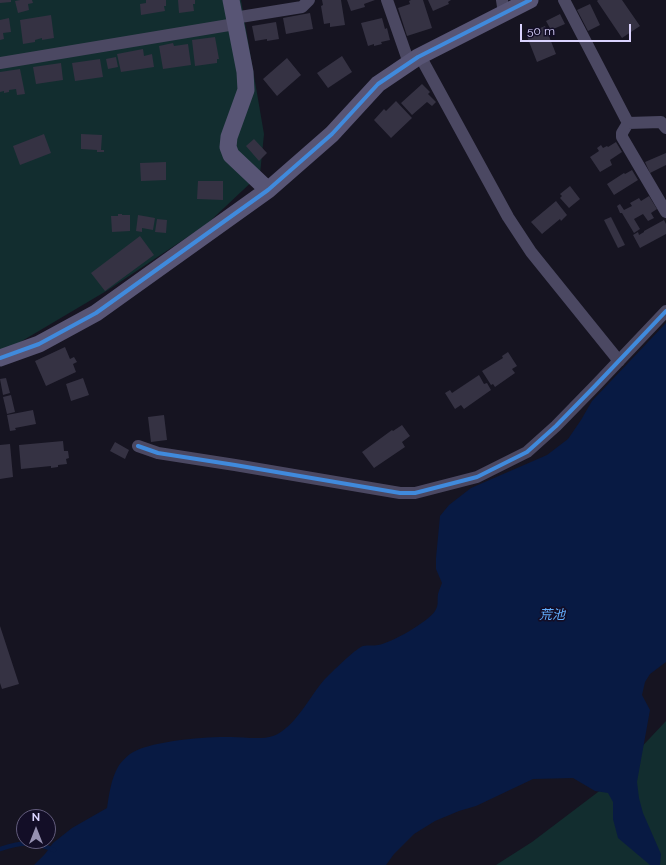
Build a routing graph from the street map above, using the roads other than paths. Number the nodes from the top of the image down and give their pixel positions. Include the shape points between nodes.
1 (231, 0) edge
2 (309, 0) edge
3 (387, 0) edge
4 (530, 0) edge
5 (564, 0) edge
6 (503, 7) edge
7 (235, 21) junction
8 (415, 59) junction
9 (0, 63) edge
10 (628, 123) junction
11 (666, 128) edge
12 (268, 190) junction
13 (666, 212) edge
14 (666, 311) edge
15 (0, 358) edge
16 (619, 361) junction
17 (138, 446) dead end

1 - 7 street
2 - 7 street via 302,7
3 - 8 street
4 - 6 street
5 - 10 street
6 - 8 street
7 - 9 street
7 - 12 street via 246,90 229,137 228,147 231,155
8 - 12 street via 378,84 332,134
8 - 16 street via 508,218 531,252
10 - 11 street via 661,122
10 - 13 street via 622,137
12 - 15 street via 96,313 39,344
14 - 16 street
16 - 17 street via 527,452 477,477 415,493 400,493 158,453

